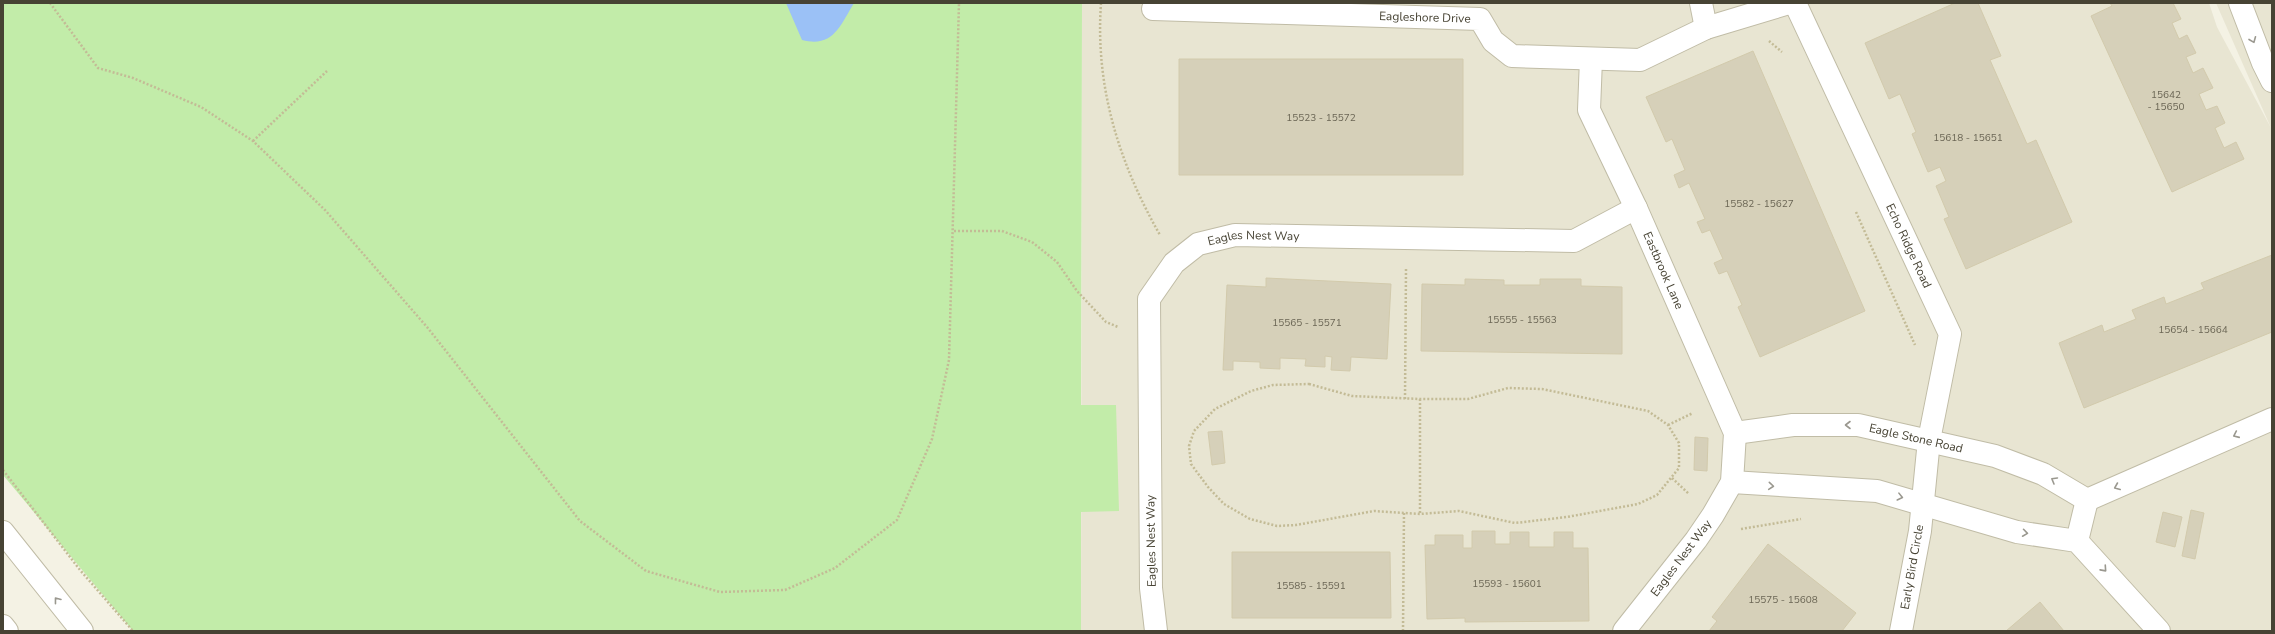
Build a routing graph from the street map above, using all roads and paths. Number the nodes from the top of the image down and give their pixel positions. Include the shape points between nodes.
1 (50, 3) edge
2 (959, 3) edge
3 (1101, 3) edge
4 (1701, 3) edge
5 (1789, 3) edge
6 (1795, 3) edge
7 (2240, 3) edge
8 (1153, 9) dead end
9 (1480, 11) edge
10 (1706, 28) junction
11 (1767, 40) dead end
12 (1591, 59) junction
13 (1786, 59) dead end
14 (2269, 67) edge
15 (327, 71) dead end
16 (254, 141) junction
17 (1636, 208) junction
18 (1855, 210) dead end
19 (954, 231) junction
20 (1161, 238) dead end
21 (1406, 264) dead end
22 (1124, 329) dead end
23 (1916, 347) dead end
24 (1405, 399) junction
25 (1420, 400) junction
26 (1723, 404) junction
27 (2272, 419) edge
28 (1668, 425) junction
29 (1735, 433) junction
30 (1929, 440) junction
31 (3, 470) edge
32 (1672, 478) junction
33 (1732, 482) junction
34 (1692, 497) dead end
35 (2087, 500) junction
36 (1922, 503) junction
37 (1404, 512) junction
38 (1420, 514) junction
39 (1808, 518) dead end
40 (1738, 530) dead end
41 (3, 532) edge
42 (2077, 541) junction
43 (3, 626) edge
44 (7, 631) edge
45 (82, 631) edge
46 (133, 631) edge
47 (1156, 631) edge
48 (1403, 631) edge
49 (1624, 631) edge
50 (1901, 631) edge
51 (2159, 631) edge

1 - 16 path via 98,68 133,78 201,107
2 - 19 path
3 - 20 path via 1104,86 1118,142 1138,197
4 - 10 street
5 - 10 street, Eagleshore Drive
6 - 30 street, Echo Ridge Road via 1950,334
7 -> 14 street
8 - 9 street, Eagleshore Drive
9 - 12 street, Eagleshore Drive via 1493,41 1512,56
10 - 12 street, Eagleshore Drive via 1640,60
11 - 13 path via 1782,52
12 - 17 street, Eastbrook Lane via 1589,110
15 - 16 path
16 - 19 path via 325,210 427,327 580,521 646,571 720,592 785,590 835,568 897,520 932,439 949,360
17 - 26 street, Eastbrook Lane
17 - 47 street, Eagles Nest Way via 1574,241 1234,235 1198,244 1174,263 1149,299 1151,588
18 - 23 path
19 - 22 path via 1002,231 1032,242 1057,262 1078,291 1106,322
21 - 24 path
24 - 25 path
24 - 37 path via 1352,396 1309,384 1273,385 1251,391 1214,409 1194,431 1189,446 1191,464 1208,487 1224,504 1250,519 1277,526 1334,520 1374,510
25 - 28 path via 1468,400 1508,388 1542,389 1648,411
25 - 38 path
26 - 28 path via 1694,412
26 - 29 street, Eastbrook Lane
27 -> 35 street
28 - 32 path via 1679,443 1679,468
30 -> 29 street, Eagle Stone Road via 1858,425 1793,425
29 - 33 street, Eastbrook Lane
35 -> 30 street, Eagle Stone Road via 2043,474 1995,456
30 - 36 street, Echo Ridge Road
31 - 46 path via 80,570
32 - 34 path
32 - 38 path via 1657,495 1638,504 1567,517 1515,523 1459,510
33 -> 36 street via 1877,491
33 - 49 street, Eagles Nest Way via 1696,540
35 - 42 street
36 -> 42 street via 2017,532
36 - 50 street, Early Bird Circle via 1920,531
37 - 38 path
37 - 48 path
39 - 40 path
45 -> 41 street
42 -> 51 street
43 - 44 street

